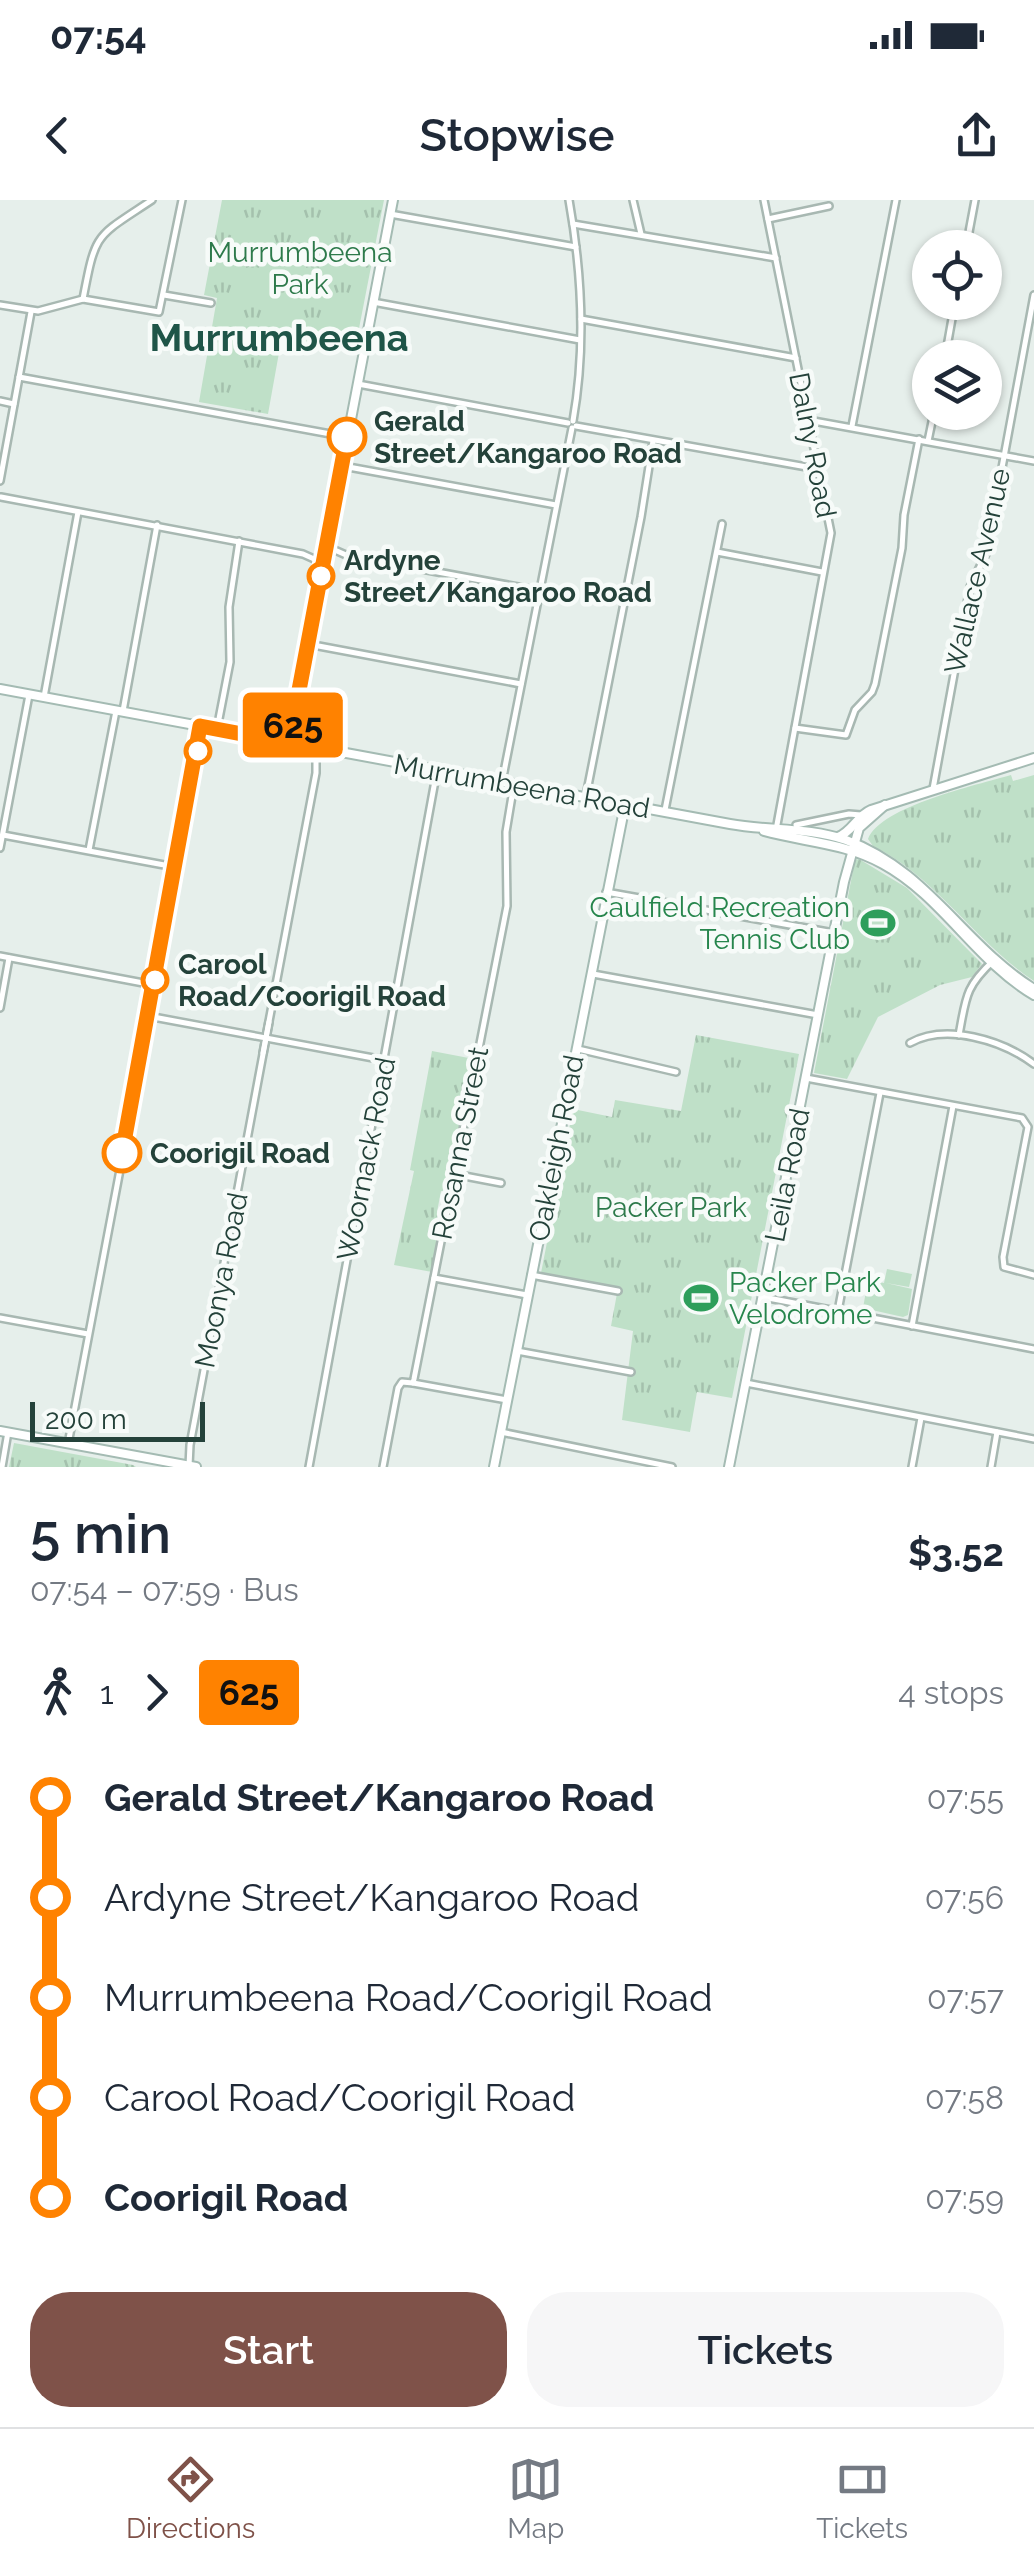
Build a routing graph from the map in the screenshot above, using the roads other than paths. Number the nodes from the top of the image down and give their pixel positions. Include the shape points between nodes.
1 (152, 200) edge
2 (182, 200) edge
3 (393, 200) edge
4 (569, 200) edge
5 (633, 200) edge
6 (764, 200) edge
7 (896, 200) edge
8 (975, 200) edge
9 (829, 206) dead end
10 (390, 214) junction
11 (767, 219) junction
12 (573, 224) junction
13 (969, 230) edge
14 (640, 234) junction
15 (576, 247) junction
16 (776, 258) junction
17 (164, 294) junction
18 (1034, 294) edge
19 (83, 299) junction
20 (373, 302) junction
21 (211, 303) dead end
22 (0, 304) edge
23 (31, 310) junction
24 (581, 319) junction
25 (580, 340) junction
26 (796, 358) junction
27 (19, 377) junction
28 (358, 384) junction
29 (0, 401) edge
30 (14, 404) junction
31 (808, 420) junction
32 (572, 424) junction
33 (852, 426) junction
34 (930, 430) edge
35 (347, 437) junction
36 (919, 439) junction
37 (653, 441) junction
38 (928, 441) junction
39 (1003, 455) junction
40 (1034, 461) edge
41 (342, 466) junction
42 (818, 469) junction
43 (0, 481) edge
44 (0, 497) edge
45 (556, 505) junction
46 (78, 512) junction
47 (722, 524) dead end
48 (157, 526) junction
49 (239, 541) junction
50 (717, 552) junction
51 (325, 555) junction
52 (346, 556) junction
53 (824, 572) junction
54 (540, 591) junction
55 (308, 644) junction
56 (521, 684) junction
57 (0, 689) edge
58 (30, 694) junction
59 (44, 697) junction
60 (120, 711) junction
61 (202, 727) junction
62 (794, 727) junction
63 (217, 729) junction
64 (289, 743) junction
65 (320, 749) junction
66 (1034, 758) edge
67 (439, 771) junction
68 (502, 782) junction
69 (516, 785) junction
70 (933, 790) junction
71 (585, 798) junction
72 (623, 804) junction
73 (665, 812) junction
74 (863, 817) junction
75 (796, 824) dead end
76 (773, 831) junction
77 (2, 834) junction
78 (836, 837) junction
79 (851, 846) junction
80 (0, 848) edge
81 (864, 848) junction
82 (89, 850) junction
83 (175, 867) junction
84 (606, 892) junction
85 (834, 934) junction
86 (0, 956) edge
87 (9, 958) junction
88 (993, 961) junction
89 (590, 974) junction
90 (154, 985) junction
91 (1034, 992) edge
92 (0, 1008) edge
93 (818, 1015) junction
94 (148, 1016) junction
95 (958, 1036) junction
96 (266, 1038) junction
97 (910, 1044) dead end
98 (576, 1048) junction
99 (384, 1060) junction
100 (1034, 1064) edge
101 (676, 1072) dead end
102 (806, 1078) junction
103 (880, 1093) junction
104 (953, 1106) junction
105 (453, 1174) junction
106 (500, 1183) dead end
107 (532, 1275) junction
108 (1034, 1275) edge
109 (434, 1278) junction
110 (618, 1291) dead end
111 (527, 1295) junction
112 (764, 1297) junction
113 (838, 1311) junction
114 (0, 1318) edge
115 (912, 1326) junction
116 (88, 1334) junction
117 (1034, 1349) edge
118 (516, 1351) junction
119 (632, 1372) dead end
120 (413, 1382) junction
121 (746, 1383) junction
122 (507, 1400) junction
123 (922, 1418) junction
124 (4, 1432) edge
125 (501, 1432) junction
126 (997, 1432) junction
127 (1034, 1440) edge
128 (68, 1444) junction
129 (140, 1461) edge
130 (190, 1466) edge
131 (308, 1466) edge
132 (2, 1467) edge
133 (382, 1467) edge
134 (494, 1467) edge
135 (672, 1467) edge
136 (729, 1467) edge
137 (912, 1467) edge
138 (991, 1467) edge

1 - 19 street via 93,247
2 - 17 street
3 - 10 street
4 - 12 street
5 - 14 street
6 - 11 street, Dalny Road
7 - 33 street
8 - 13 street
9 - 11 street
10 - 15 street
10 - 20 street
11 - 16 street, Dalny Road
12 - 14 street
12 - 15 street
14 - 16 street
15 - 24 street
16 - 26 street, Dalny Road
17 - 19 street via 159,312
17 - 21 street
18 - 39 street, Wallace Avenue
19 - 23 street
20 - 25 street
20 - 28 street
22 - 23 street
23 - 27 street
24 - 25 street
24 - 26 street
25 - 32 street
26 - 31 street, Dalny Road
27 - 30 street
27 - 35 street
28 - 32 street
28 - 35 street
29 - 30 street
30 - 43 street
31 - 33 street
31 - 42 street, Dalny Road
32 - 37 street
32 - 45 street
33 - 36 street
34 - 38 street
35 - 41 street
36 - 38 street
36 - 62 street via 874,689 855,710 846,736
37 - 42 street
37 - 71 street
38 - 39 street
39 - 40 street
39 - 70 street, Wallace Avenue via 986,554 970,587
41 - 45 street
41 - 51 street
42 - 53 street, Dalny Road via 831,534
44 - 46 street
45 - 54 street
46 - 48 street
46 - 59 street
47 - 50 street
48 - 49 street
48 - 60 street
49 - 51 street
49 - 63 street via 228,607 230,662
50 - 53 street
50 - 73 street
51 - 52 street
51 - 52 street
51 - 55 street
52 - 54 street
53 - 62 street, Dalny Road
54 - 56 street
55 - 56 street
55 - 64 street
56 - 68 street
57 - 58 street, Murrumbeena Road
58 - 59 street, Murrumbeena Road
58 - 77 street
59 - 60 street, Murrumbeena Road
60 - 61 street, Murrumbeena Road
60 - 82 street
61 - 63 street, Murrumbeena Road
61 - 83 street
62 - 76 street, Dalny Road
63 - 64 street, Murrumbeena Road
64 - 65 street, Murrumbeena Road
65 - 67 street, Murrumbeena Road
65 - 96 street, Moonya Road
66 - 70 street
67 - 68 street, Murrumbeena Road
67 - 99 street, Woornack Road
68 - 69 street, Murrumbeena Road
69 - 71 street, Murrumbeena Road
69 - 105 street, Rosanna Street via 506,837 508,898
70 - 74 street
71 - 72 street, Murrumbeena Road
72 - 73 street, Murrumbeena Road
72 - 84 street, Oakleigh Road
73 - 76 street, Murrumbeena Road
74 - 75 street
74 - 78 street
74 - 79 street, Leila Road
74 - 81 street
76 - 78 street, Murrumbeena Road
76 - 79 street, Murrumbeena Road
77 - 80 street
77 - 82 street
78 - 79 street, Murrumbeena Road
79 - 81 street, Murrumbeena Road
79 - 85 street, Leila Road
79 - 88 street, Murrumbeena Road via 909,882
81 - 88 street, Murrumbeena Road via 914,878
82 - 83 street
83 - 90 street
84 - 85 street
84 - 89 street, Oakleigh Road
85 - 93 street, Leila Road
86 - 87 street
87 - 90 street
87 - 92 street
88 - 91 street, Murrumbeena Road
88 - 95 street via 968,990
89 - 93 street
89 - 98 street, Oakleigh Road
90 - 94 street
93 - 102 street, Leila Road
94 - 96 street
94 - 116 street
95 - 97 street via 936,1033
95 - 100 street via 1002,1045
96 - 99 street
96 - 130 street, Moonya Road
98 - 101 street
98 - 107 street, Oakleigh Road
99 - 131 street, Woornack Road
102 - 103 street
102 - 112 street, Leila Road
103 - 104 street
103 - 113 street
104 - 108 street via 1022,1118 1028,1126 1003,1257 1004,1266
104 - 115 street
105 - 106 street
105 - 109 street, Rosanna Street
107 - 110 street
107 - 111 street, Oakleigh Road
109 - 111 street
109 - 120 street, Rosanna Street
111 - 118 street, Oakleigh Road
112 - 113 street
112 - 121 street, Leila Road
113 - 115 street
114 - 116 street
115 - 117 street
116 - 128 street
118 - 119 street
118 - 122 street, Oakleigh Road
120 - 122 street
120 - 133 street, Rosanna Street via 398,1388
121 - 123 street
121 - 136 street, Leila Road
122 - 125 street, Oakleigh Road
123 - 126 street
123 - 137 street
124 - 128 street
124 - 132 street
125 - 134 street, Oakleigh Road
125 - 135 street
126 - 127 street
126 - 138 street
128 - 129 street
129 - 130 street

